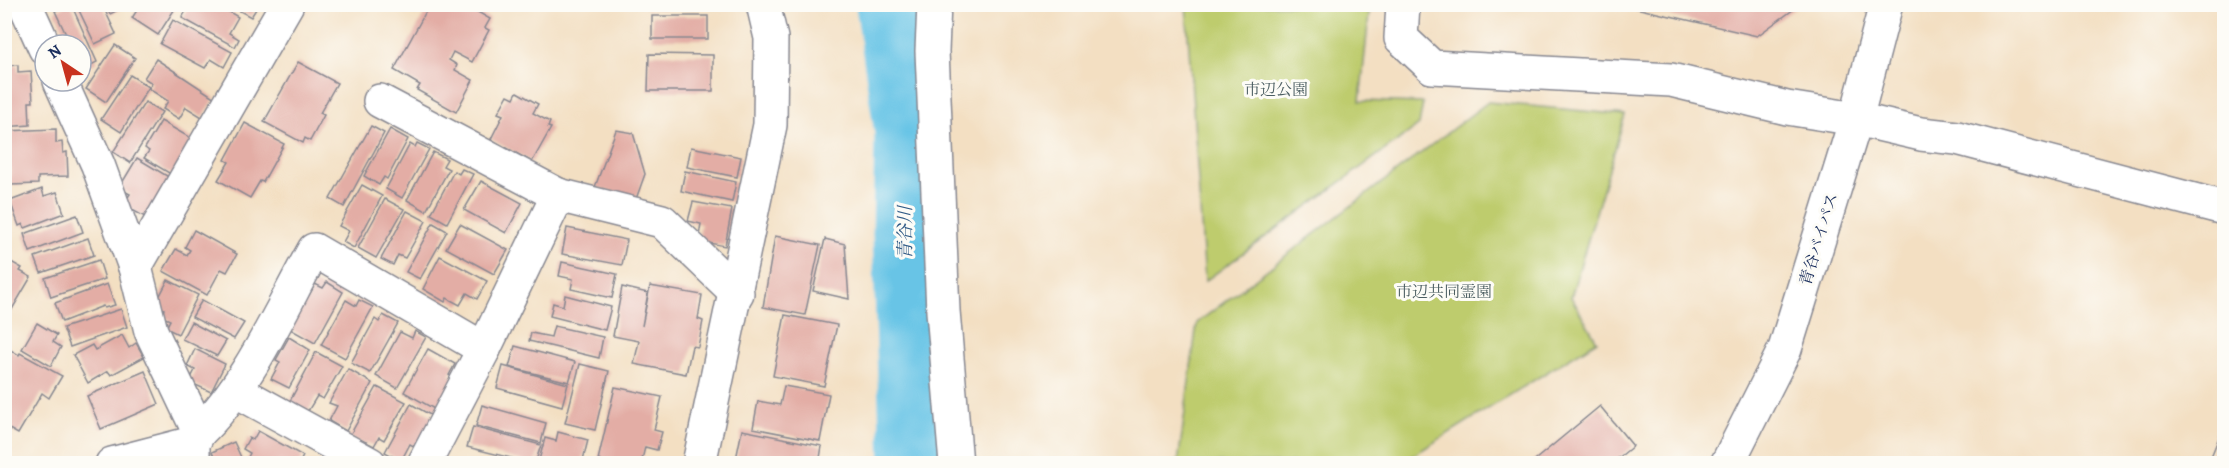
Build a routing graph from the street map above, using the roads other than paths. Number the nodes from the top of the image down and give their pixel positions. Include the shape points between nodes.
1 (286, 4) edge
2 (763, 4) edge
3 (934, 4) edge
4 (1403, 4) edge
5 (1886, 4) edge
6 (24, 10) edge
7 (37, 33) edge
8 (65, 93) edge
9 (380, 101) dead end
10 (1856, 119) junction
11 (558, 195) junction
12 (2224, 208) edge
13 (135, 267) junction
14 (737, 293) junction
15 (484, 349) junction
16 (235, 390) junction
17 (195, 446) edge
18 (112, 464) edge
19 (369, 464) edge
20 (424, 464) edge
21 (699, 464) edge
22 (956, 464) edge
23 (1727, 464) edge

1 - 13 main road
2 - 14 main road via 771,38 770,125
3 - 22 main road via 932,51 943,311
4 - 10 main road via 1401,38 1432,67 1671,80 1787,108
5 - 10 main road, 青谷バイパス
6 - 7 main road
8 - 13 main road via 98,165
9 - 11 main road
10 - 12 main road via 1957,138
10 - 23 main road, 青谷バイパス via 1785,349
11 - 14 main road via 662,221
11 - 15 main road
13 - 17 main road via 151,331
14 - 21 main road
15 - 16 main road via 314,250
15 - 20 main road
16 - 17 main road
16 - 19 main road
17 - 18 main road

